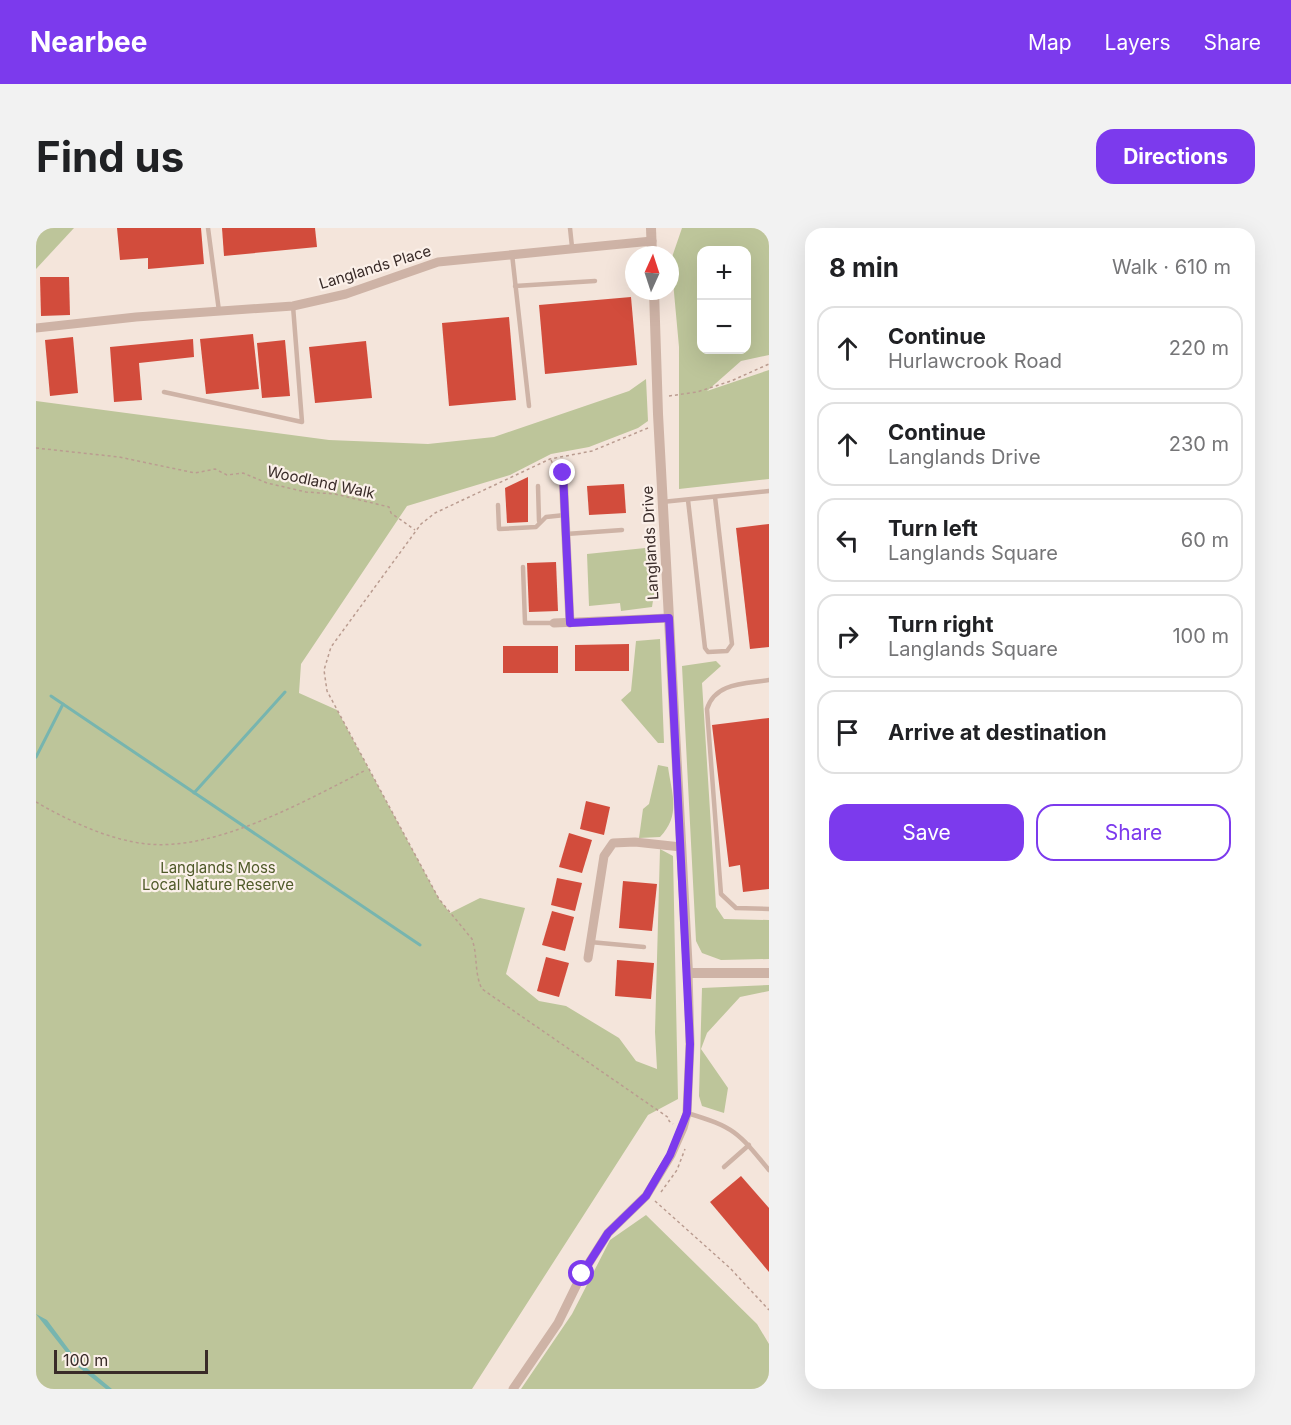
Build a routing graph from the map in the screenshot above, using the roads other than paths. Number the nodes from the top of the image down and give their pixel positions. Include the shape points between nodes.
1 (208, 228) edge
2 (570, 228) edge
3 (651, 228) edge
4 (652, 241) junction
5 (652, 246) edge
6 (572, 247) junction
7 (512, 254) junction
8 (595, 281) dead end
9 (515, 286) junction
10 (654, 300) edge
11 (293, 306) junction
12 (219, 311) junction
13 (36, 328) edge
14 (164, 392) dead end
15 (529, 406) dead end
16 (563, 473) dead end
17 (538, 486) dead end
18 (769, 491) edge
19 (715, 497) junction
20 (688, 500) junction
21 (662, 502) junction
22 (498, 505) dead end
23 (565, 515) junction
24 (539, 521) junction
25 (622, 530) dead end
26 (566, 534) junction
27 (523, 567) dead end
28 (669, 618) junction
29 (554, 623) joint
30 (570, 623) junction
31 (769, 680) edge
32 (681, 847) junction
33 (769, 909) edge
34 (590, 942) junction
35 (645, 946) dead end
36 (588, 958) dead end
37 (688, 973) junction
38 (769, 973) edge
39 (687, 1113) junction
40 (749, 1144) junction
41 (724, 1167) dead end
42 (769, 1170) edge
43 (513, 1389) edge

1 - 12 lane
2 - 6 lane
3 - 4 street
4 - 5 street
4 - 6 street, Langlands Place
6 - 7 street, Langlands Place
7 - 9 lane
7 - 11 street, Langlands Place via 438,262 346,294
8 - 9 lane
9 - 15 lane
10 - 21 street, Langlands Drive
11 - 12 street, Langlands Place
11 - 14 lane via 302,422
12 - 13 street, Langlands Place
16 - 23 street
17 - 24 lane
18 - 19 lane
19 - 20 lane
19 - 20 lane via 732,644 727,651 714,653 705,648
20 - 21 lane
21 - 28 street, Langlands Drive
22 - 24 lane via 499,529 536,527
23 - 24 lane
23 - 26 street
25 - 26 lane
26 - 30 street
27 - 29 lane via 525,623
28 - 30 street
28 - 32 street, Langlands Drive
29 - 30 street
31 - 33 lane via 727,686 709,701 707,709 721,894 736,908
32 - 34 street via 613,843 604,856
32 - 37 street, Langlands Drive
34 - 35 lane
34 - 36 street
37 - 38 street
37 - 39 street
39 - 40 lane via 722,1124
39 - 43 street via 670,1155 646,1196 608,1233 558,1323
40 - 41 lane
40 - 42 lane

